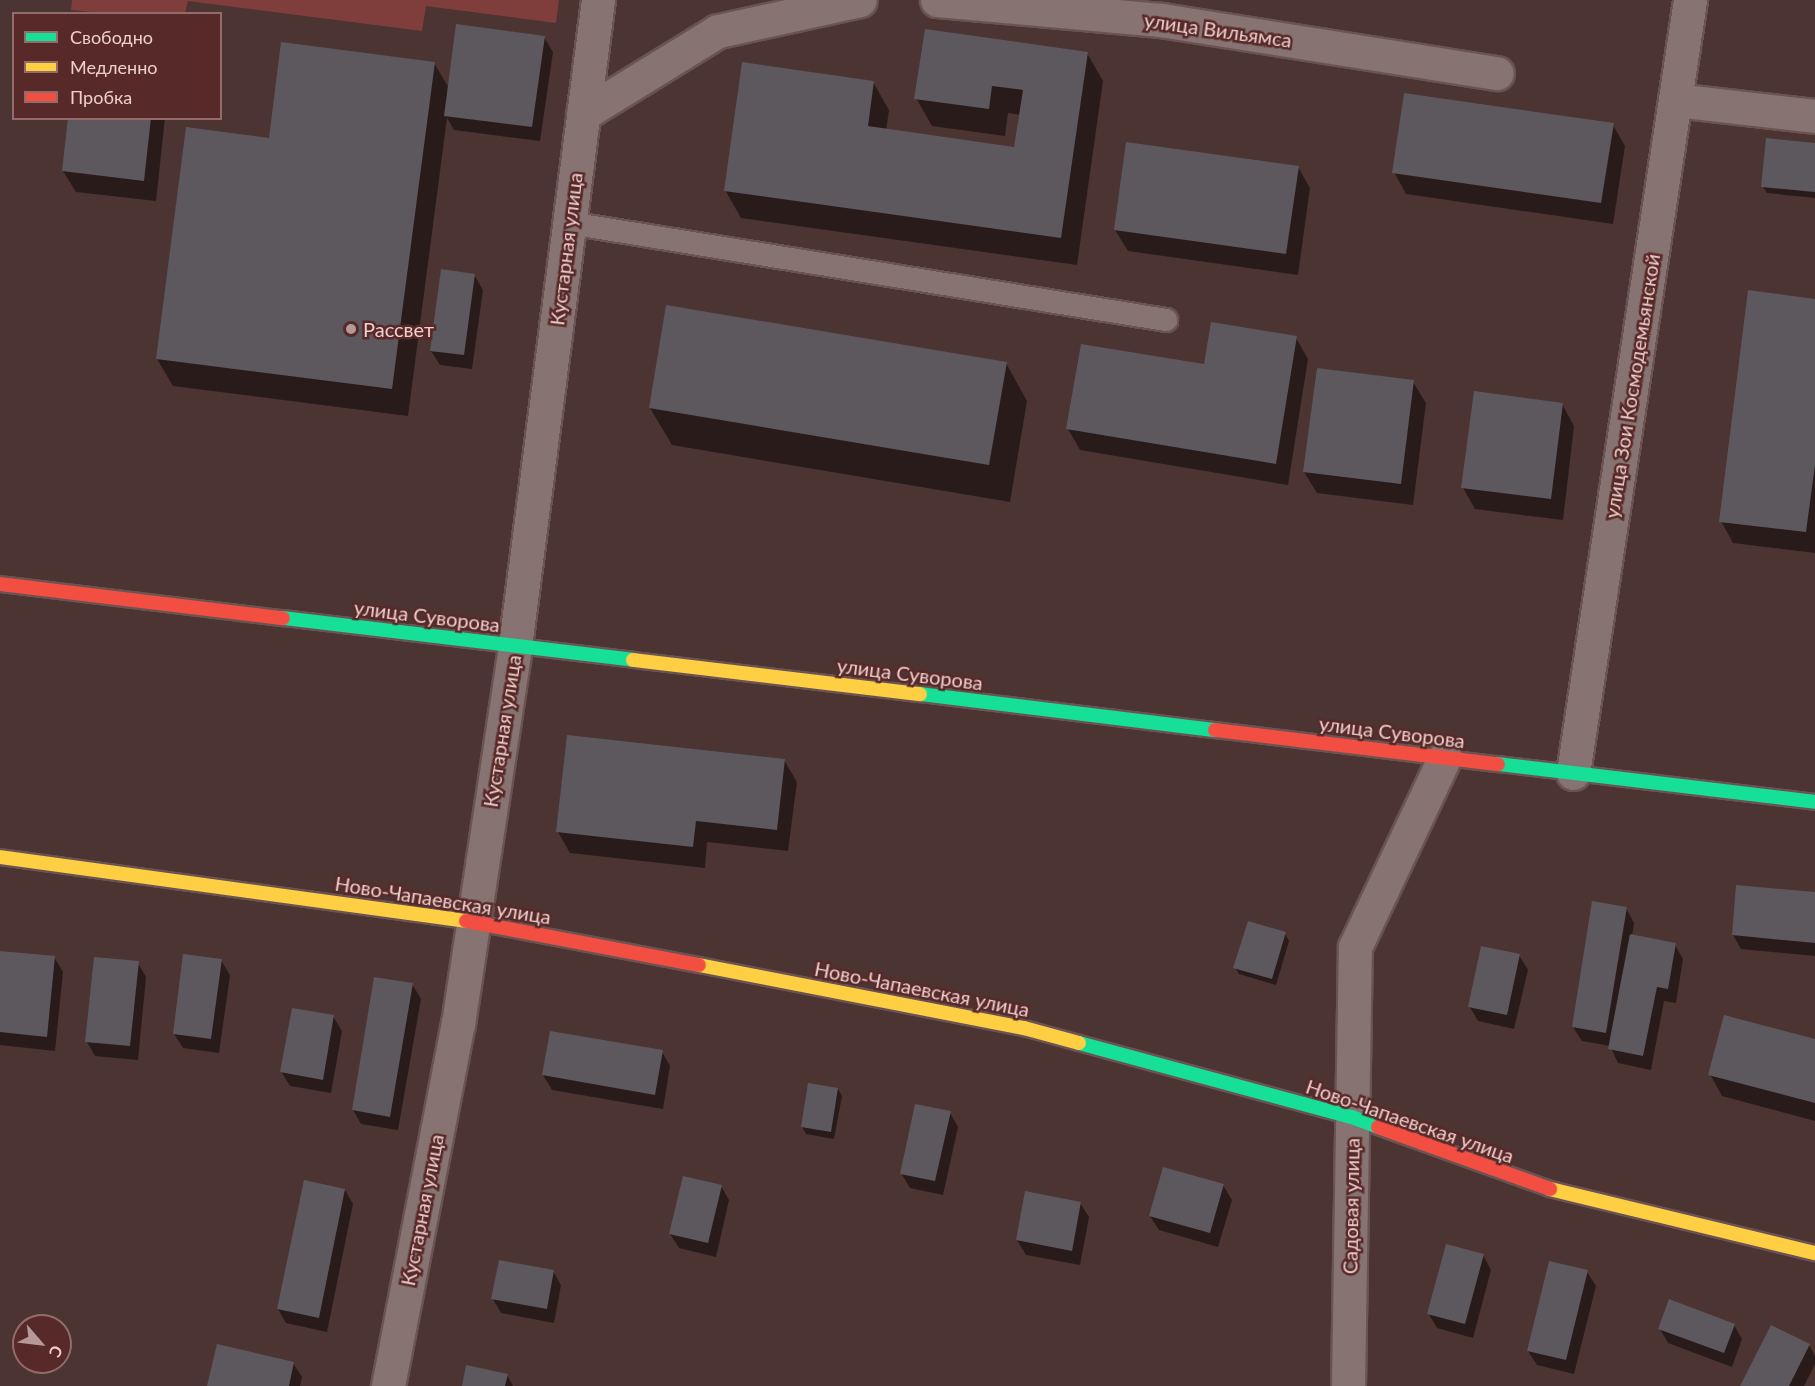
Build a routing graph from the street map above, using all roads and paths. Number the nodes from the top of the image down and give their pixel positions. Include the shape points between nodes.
1 (598, 0) edge
2 (860, 0) edge
3 (937, 0) edge
4 (1690, 0) edge
5 (1497, 73) dead end
6 (1675, 100) junction
7 (583, 114) junction
8 (1815, 116) edge
9 (569, 223) junction
10 (1166, 320) dead end
11 (0, 584) edge
12 (515, 646) junction
13 (1445, 757) junction
14 (1573, 773) junction
15 (1815, 802) edge
16 (0, 856) edge
17 (474, 922) junction
18 (1352, 1117) junction
19 (1815, 1253) edge
20 (388, 1386) edge
21 (1348, 1386) edge

1 - 7 street, Кустарная улица
2 - 7 street via 718,31
3 - 5 street, улица Вильямса via 1161,21
4 - 6 street, улица Зои Космодемьянской
6 - 8 street
6 - 14 street, улица Зои Космодемьянской
7 - 9 street, Кустарная улица
9 - 10 lane
9 - 12 street, Кустарная улица
11 - 12 street, улица Суворова
12 - 13 street, улица Суворова
12 - 17 street, Кустарная улица
13 - 14 street, улица Суворова
13 - 18 street, Садовая улица via 1355,947
14 - 15 street, улица Суворова
16 - 17 street, Ново-Чапаевская улица
17 - 18 street, Ново-Чапаевская улица via 1024,1028
17 - 20 street, Кустарная улица
18 - 19 street, Ново-Чапаевская улица via 1536,1186
18 - 21 street, Садовая улица

